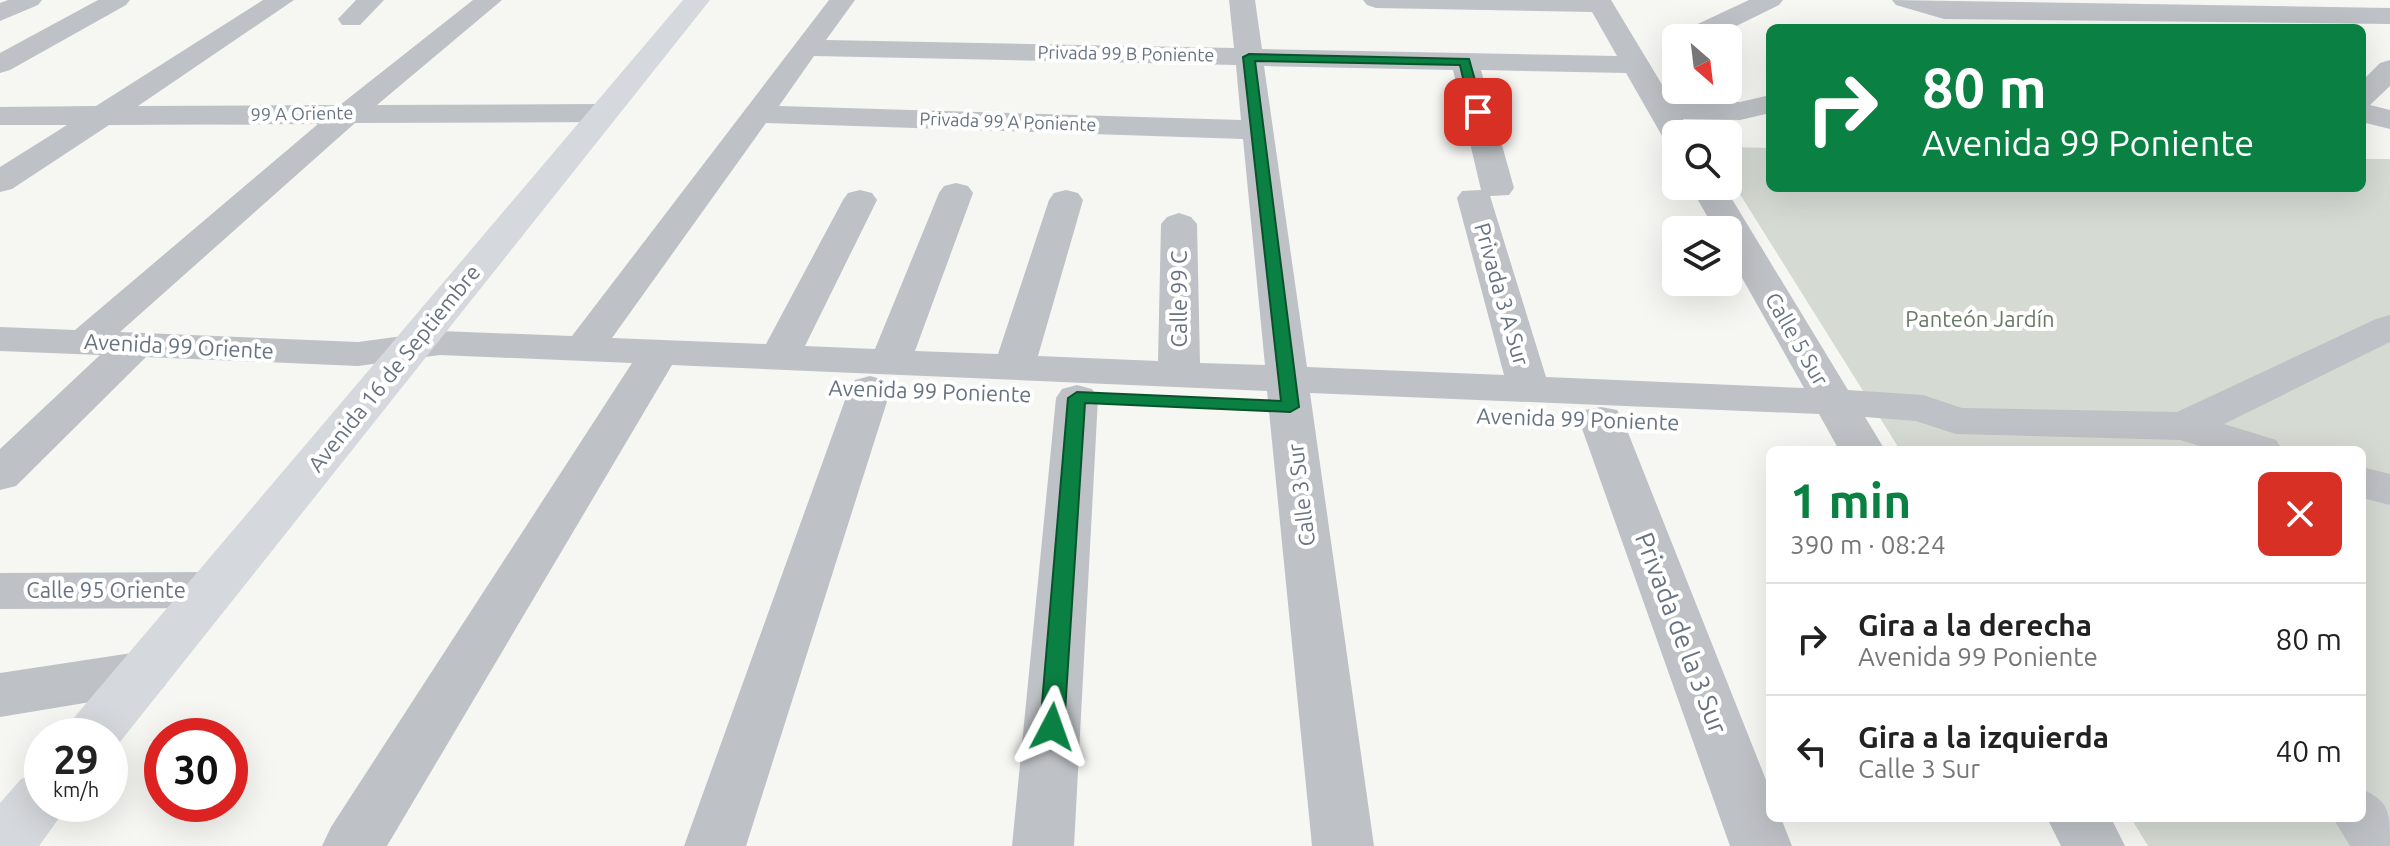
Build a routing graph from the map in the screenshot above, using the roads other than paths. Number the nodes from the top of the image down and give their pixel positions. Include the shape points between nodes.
1 (10, 0) edge
2 (29, 0) edge
3 (117, 0) edge
4 (281, 0) edge
5 (371, 0) edge
6 (489, 0) edge
7 (697, 0) edge
8 (842, 0) edge
9 (1242, 0) edge
10 (1376, 0) edge
11 (1396, 0) edge
12 (1770, 0) edge
13 (1905, 0) edge
14 (2319, 0) edge
15 (1, 1) edge
16 (1599, 2) edge
17 (1954, 6) edge
18 (1731, 8) edge
19 (0, 13) edge
20 (2390, 16) edge
21 (351, 19) dead end
22 (2238, 22) edge
23 (1711, 24) edge
24 (1921, 24) edge
25 (807, 48) junction
26 (1249, 57) junction
27 (1412, 60) junction
28 (1465, 62) junction
29 (0, 64) edge
30 (1636, 65) junction
31 (2389, 70) edge
32 (2366, 94) edge
33 (1766, 105) edge
34 (349, 113) junction
35 (603, 113) junction
36 (2366, 113) edge
37 (758, 114) junction
38 (0, 116) edge
39 (103, 116) junction
40 (1668, 120) edge
41 (1696, 120) edge
42 (2390, 120) edge
43 (1766, 121) edge
44 (1258, 130) junction
45 (1742, 130) edge
46 (0, 182) edge
47 (956, 193) dead end
48 (860, 200) dead end
49 (1066, 200) dead end
50 (1715, 200) edge
51 (1179, 224) dead end
52 (2390, 327) edge
53 (0, 339) edge
54 (85, 342) junction
55 (136, 344) junction
56 (583, 349) junction
57 (387, 357) junction
58 (779, 358) junction
59 (651, 366) junction
60 (1014, 368) junction
61 (1179, 375) junction
62 (880, 376) junction
63 (1529, 390) junction
64 (1289, 393) junction
65 (1077, 398) junction
66 (1601, 420) junction
67 (2184, 426) junction
68 (1849, 428) edge
69 (2247, 446) edge
70 (0, 475) edge
71 (2366, 483) edge
72 (2390, 490) edge
73 (212, 590) junction
74 (0, 591) edge
75 (145, 672) junction
76 (0, 695) edge
77 (107, 718) edge
78 (24, 819) edge
79 (2366, 820) edge
80 (2080, 822) edge
81 (2, 846) edge
82 (353, 846) edge
83 (715, 846) edge
84 (1043, 846) edge
85 (1343, 846) edge
86 (1761, 846) edge
87 (2094, 846) edge
88 (2386, 846) edge

1 - 15 street
2 - 19 street
3 - 29 street
4 - 39 street
5 - 21 street
6 - 34 street
7 - 35 main road, Avenida 16 de Septiembre
8 - 25 street
9 - 26 street, Calle 3 Sur
10 - 11 street
11 - 16 street
11 - 27 street
12 - 18 street
13 - 17 street
14 - 20 street
16 - 30 street
17 - 22 street
17 - 24 street
18 - 23 street
20 - 22 street
25 - 26 street, Privada 99 B Poniente
25 - 37 street
26 - 27 street, Privada 99 B Poniente
26 - 44 street, Calle 3 Sur
27 - 28 street, Privada 99 B Poniente
28 - 30 street, Privada 99 B Poniente
28 - 63 street, Privada 3 A Sur via 1486,193
30 - 40 street
31 - 32 street
33 - 41 street
34 - 35 street, 99 A Oriente
34 - 39 street, 99 A Oriente
34 - 54 street
35 - 57 main road, Avenida 16 de Septiembre
36 - 42 street
37 - 44 street, Privada 99 A Poniente
37 - 56 street
38 - 39 street, 99 A Oriente
39 - 46 street
43 - 45 street
44 - 64 street, Calle 3 Sur
47 - 62 street
48 - 58 street
49 - 60 street
50 - 68 street, Calle 5 Sur
51 - 61 street, Calle 99 C
52 - 67 street
53 - 54 street, Avenida 99 Oriente
54 - 55 street, Avenida 99 Oriente
55 - 57 street, Avenida 99 Oriente
55 - 70 street
56 - 57 street, Avenida 99 Poniente via 440,343
56 - 59 street, Avenida 99 Poniente
57 - 59 street, Avenida 99 Poniente
57 - 73 main road, Avenida 16 de Septiembre
58 - 59 street, Avenida 99 Poniente
58 - 62 street, Avenida 99 Poniente
59 - 62 street, Avenida 99 Poniente
59 - 82 street
60 - 61 street, Avenida 99 Poniente
60 - 62 street, Avenida 99 Poniente
61 - 64 street, Avenida 99 Poniente
62 - 65 street, Avenida 99 Poniente
62 - 83 street
63 - 64 street, Avenida 99 Poniente
63 - 68 street, Avenida 99 Poniente
64 - 65 street, Avenida 99 Poniente
64 - 66 street, Avenida 99 Poniente
64 - 85 street, Calle 3 Sur
65 - 84 street
66 - 68 street, Avenida 99 Poniente
66 - 86 street, Privada de la 3 Sur
67 - 68 street via 1956,421 1939,433
67 - 69 street
71 - 72 street
73 - 74 street, Calle 95 Oriente
73 - 75 main road, Avenida 16 de Septiembre
75 - 76 street
75 - 77 main road, Avenida 16 de Septiembre
78 - 81 main road
79 - 88 street
80 - 87 street

